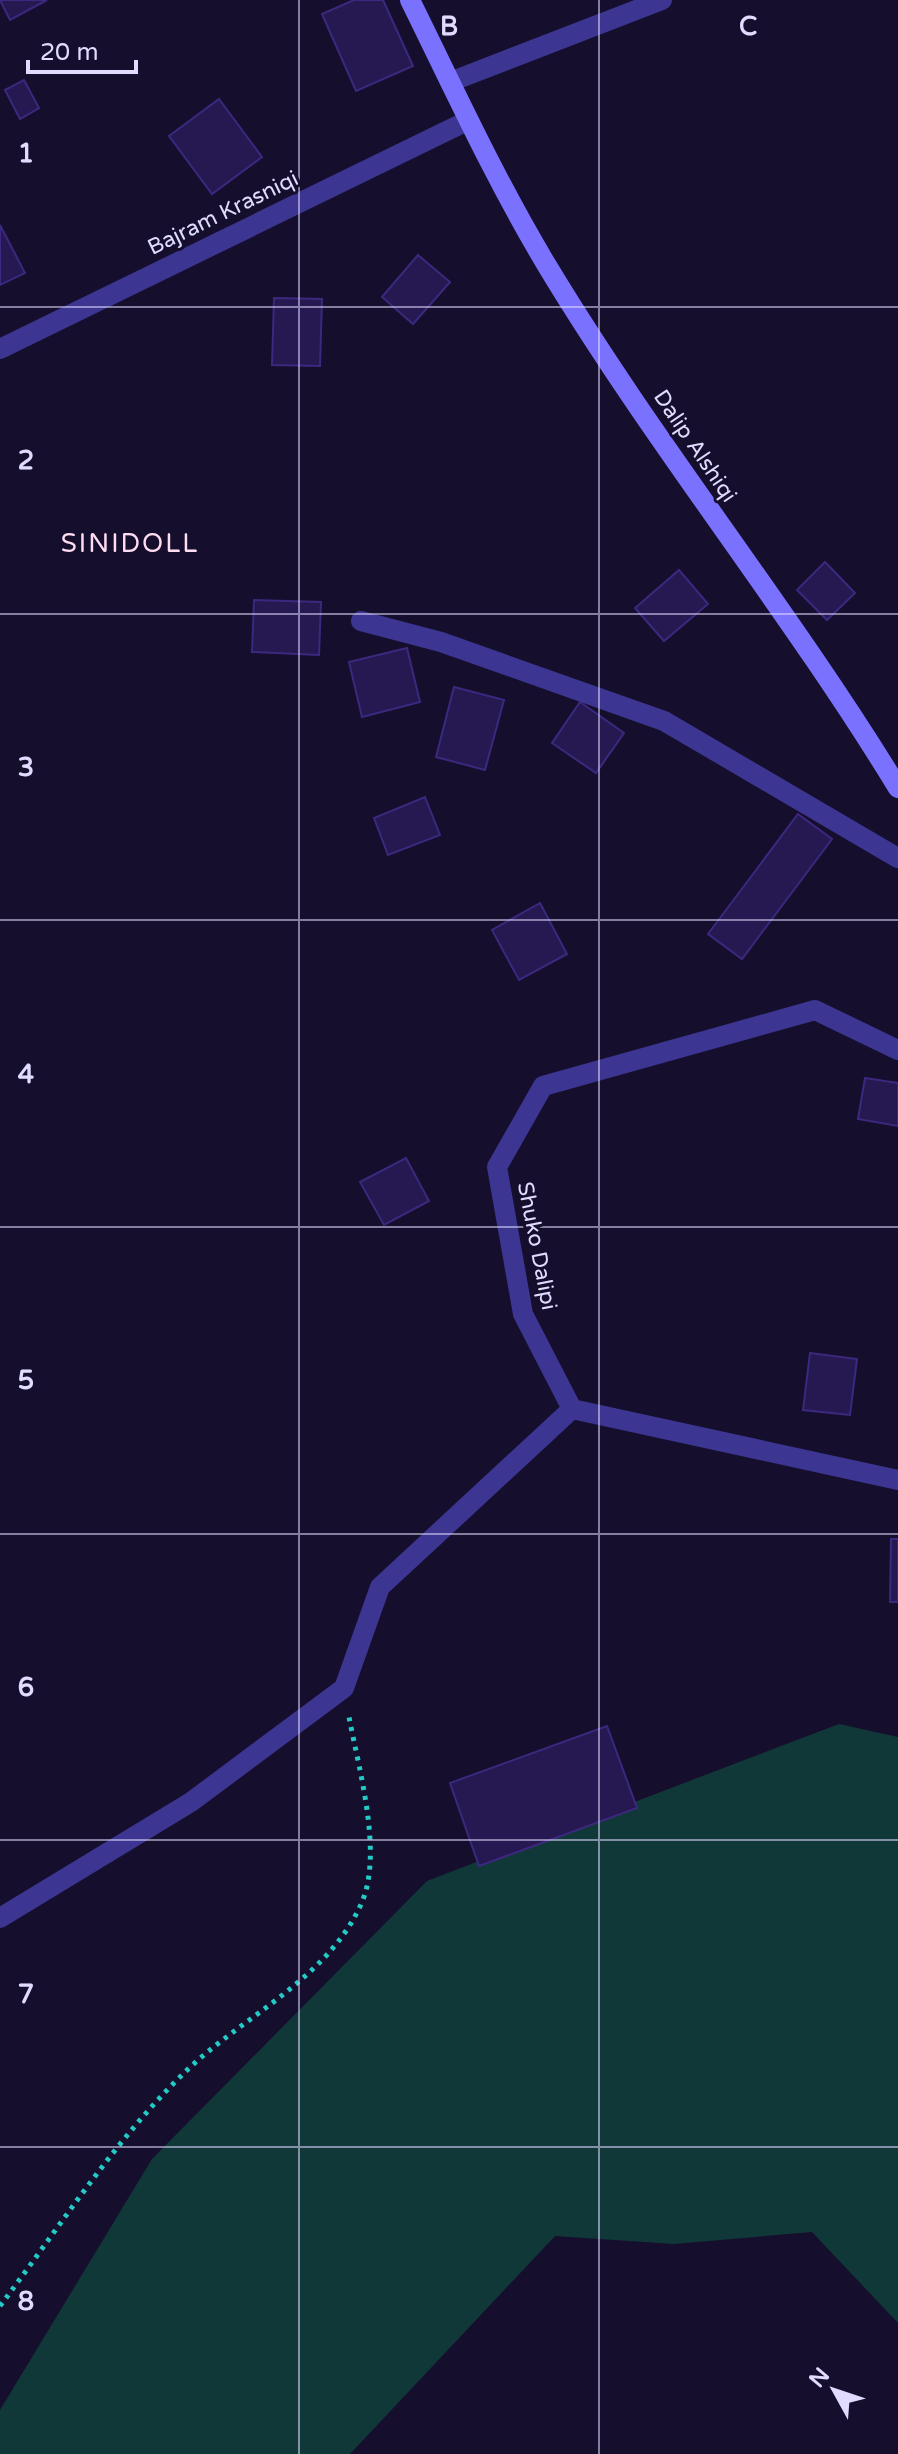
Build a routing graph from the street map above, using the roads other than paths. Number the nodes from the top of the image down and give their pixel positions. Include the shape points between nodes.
1 (410, 0) edge
2 (662, 0) edge
3 (450, 82) junction
4 (467, 121) junction
5 (0, 349) edge
6 (361, 621) dead end
7 (898, 788) edge
8 (898, 858) edge
9 (898, 1050) edge
10 (572, 1409) junction
11 (898, 1480) edge
12 (0, 1918) edge

1 - 3 street, Dalip Alshiqi
2 - 3 street
3 - 4 street, Dalip Alshiqi
4 - 5 street, Bajram Krasniqi
4 - 7 street, Dalip Alshiqi via 546,264 696,492 843,698
6 - 8 street via 441,642 664,721
9 - 10 street, Shuko Dalipi via 815,1010 543,1086 497,1167 523,1314
10 - 11 street
10 - 12 street via 380,1587 344,1688 191,1802

